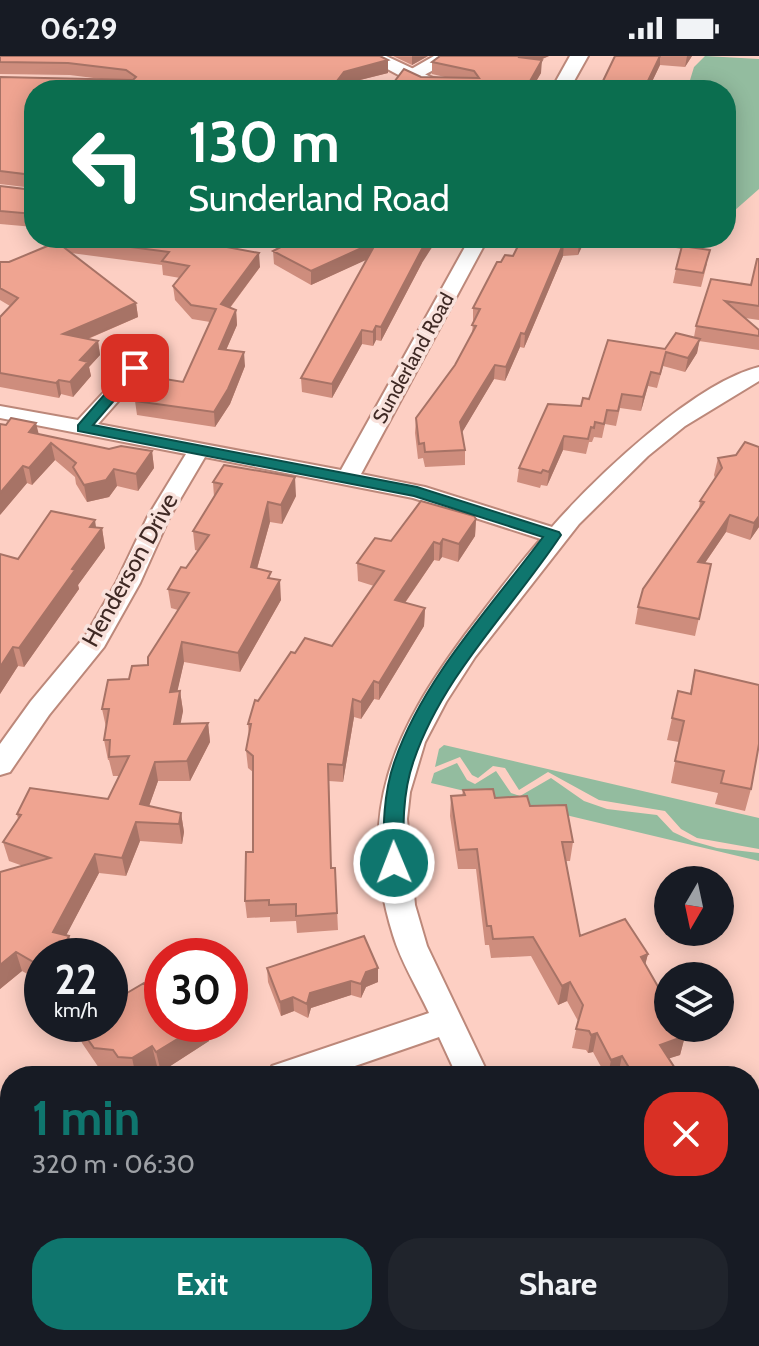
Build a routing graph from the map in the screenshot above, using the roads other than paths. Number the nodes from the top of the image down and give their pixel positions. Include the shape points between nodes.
1 (372, 56) edge
2 (443, 56) edge
3 (579, 56) edge
4 (408, 75) junction
5 (420, 80) edge
6 (566, 80) edge
7 (474, 248) edge
8 (150, 354) dead end
9 (759, 373) edge
10 (0, 412) edge
11 (83, 428) junction
12 (199, 450) junction
13 (348, 478) junction
14 (553, 535) junction
15 (0, 765) edge
16 (448, 1020) junction
17 (313, 1066) edge
18 (469, 1066) edge

1 - 4 street
2 - 4 street
3 - 6 street
4 - 5 street
7 - 13 street, Sunderland Road
8 - 11 street
9 - 14 street via 658,439
10 - 11 street
11 - 12 street
12 - 13 street
12 - 15 street, Henderson Drive via 95,641
13 - 14 street via 417,492
14 - 16 street via 424,714 403,762 393,816 394,863 408,935
16 - 17 street
16 - 18 street

